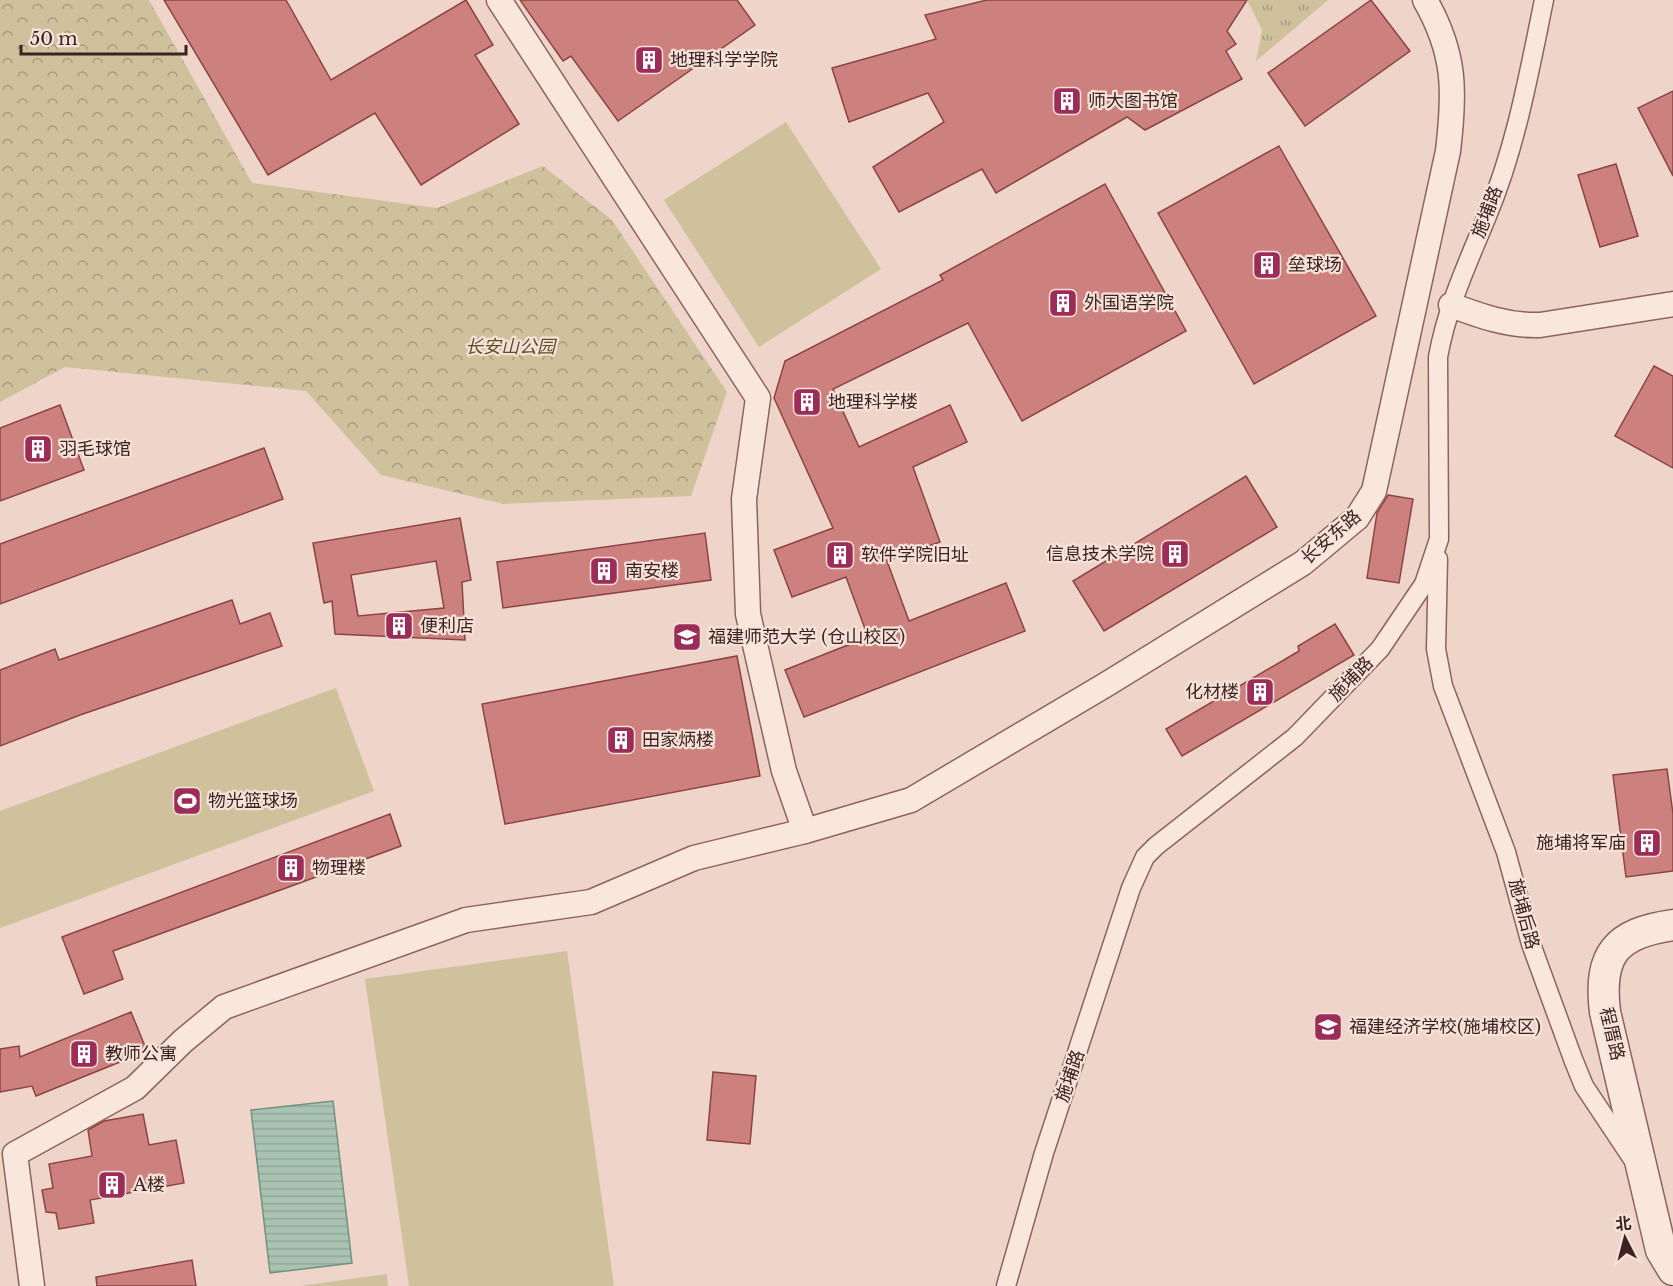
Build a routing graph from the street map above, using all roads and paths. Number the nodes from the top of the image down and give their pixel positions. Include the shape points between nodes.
1 (499, 0) edge
2 (1425, 0) edge
3 (1544, 0) edge
4 (1673, 304) edge
5 (1451, 305) junction
6 (1439, 539) junction
7 (805, 831) junction
8 (1673, 925) edge
9 (1647, 1182) junction
10 (1673, 1270) edge
11 (32, 1286) edge
12 (1006, 1286) edge

1 - 7 street via 758,398 744,499 748,614 784,771
2 - 7 street, 长安东路 via 1452,67 1451,125 1368,505 1303,563 911,800
3 - 5 street, 施埔路 via 1517,126 1487,217
4 - 5 street via 1521,326
5 - 6 street, 施埔路 via 1438,357
6 - 9 street, 施埔后路 via 1436,649 1443,686 1506,852 1531,944 1584,1086
6 - 12 street, 施埔路 via 1424,584 1380,649 1282,748 1145,857 1131,888 1044,1153
7 - 11 street, 长安东路 via 694,858 591,902 466,920 224,1007 135,1088 15,1154
8 - 9 street, 程厝路 via 1626,938 1609,956 1603,980 1605,1012
9 - 10 street, 施埔后路 via 1661,1250

